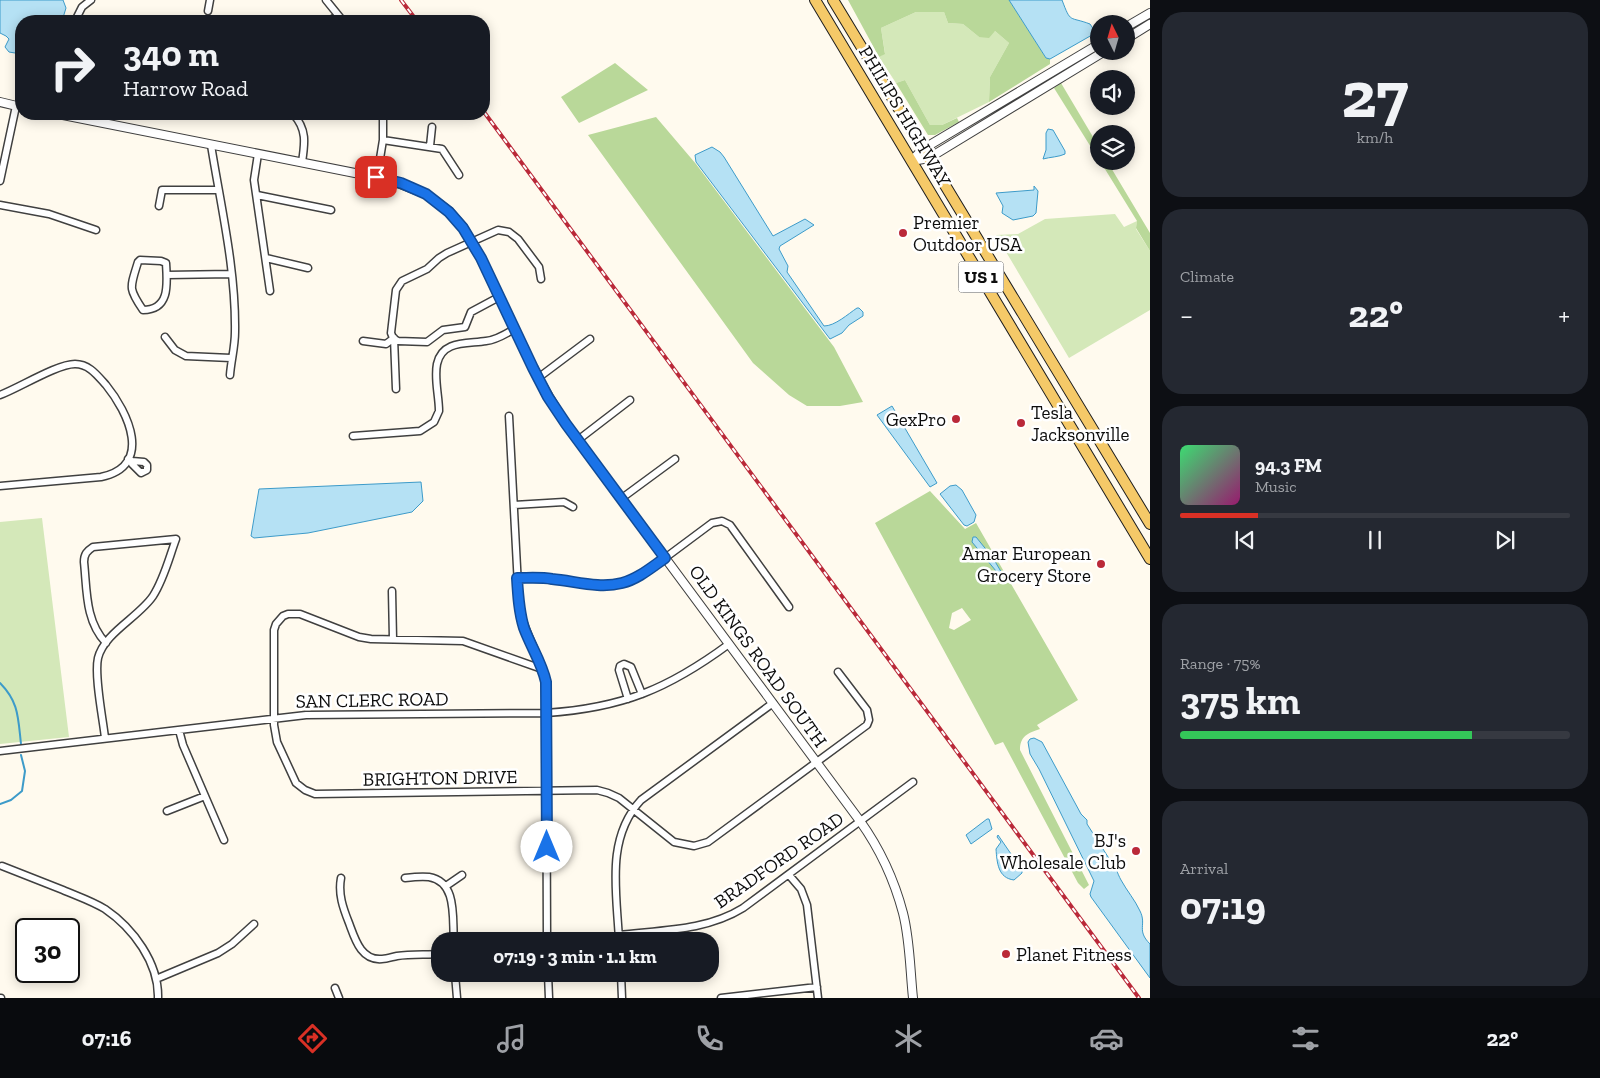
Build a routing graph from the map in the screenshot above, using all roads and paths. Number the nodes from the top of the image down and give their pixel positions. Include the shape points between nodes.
1 (91, 0) edge
2 (210, 0) edge
3 (326, 0) edge
4 (815, 0) edge
5 (834, 0) edge
6 (208, 11) dead end
7 (1150, 13) edge
8 (78, 15) edge
9 (336, 15) edge
10 (1135, 22) edge
11 (1150, 24) edge
12 (1135, 33) edge
13 (1090, 50) edge
14 (1090, 60) edge
15 (0, 102) edge
16 (15, 105) edge
17 (15, 120) edge
18 (88, 120) edge
19 (299, 120) edge
20 (383, 120) edge
21 (432, 127) dead end
22 (384, 140) junction
23 (212, 145) junction
24 (430, 146) junction
25 (258, 154) junction
26 (926, 154) junction
27 (912, 160) junction
28 (302, 162) junction
29 (2, 166) edge
30 (458, 175) dead end
31 (376, 177) junction
32 (0, 181) edge
33 (218, 190) junction
34 (256, 195) junction
35 (0, 205) edge
36 (159, 206) dead end
37 (331, 210) dead end
38 (96, 230) dead end
39 (978, 241) junction
40 (472, 242) junction
41 (965, 249) junction
42 (266, 258) junction
43 (308, 268) dead end
44 (231, 274) junction
45 (167, 275) junction
46 (541, 279) dead end
47 (270, 291) dead end
48 (499, 297) junction
49 (514, 329) junction
50 (165, 337) dead end
51 (394, 338) junction
52 (590, 339) dead end
53 (363, 341) dead end
54 (231, 358) junction
55 (230, 375) dead end
56 (1040, 375) junction
57 (1059, 376) junction
58 (538, 378) junction
59 (396, 389) dead end
60 (0, 395) edge
61 (630, 400) dead end
62 (509, 416) dead end
63 (353, 436) dead end
64 (578, 440) junction
65 (675, 459) dead end
66 (0, 486) edge
67 (622, 498) junction
68 (514, 505) junction
69 (573, 507) dead end
70 (1150, 524) edge
71 (665, 558) junction
72 (1150, 559) edge
73 (517, 578) junction
74 (392, 591) dead end
75 (789, 606) dead end
76 (393, 639) junction
77 (106, 643) junction
78 (729, 644) junction
79 (542, 669) junction
80 (838, 672) dead end
81 (642, 694) junction
82 (628, 699) junction
83 (773, 703) junction
84 (546, 713) junction
85 (274, 718) junction
86 (179, 730) junction
87 (105, 738) junction
88 (0, 750) edge
89 (816, 762) junction
90 (914, 782) dead end
91 (546, 790) junction
92 (205, 796) junction
93 (633, 809) junction
94 (167, 811) dead end
95 (860, 821) junction
96 (224, 840) dead end
97 (2, 866) dead end
98 (462, 875) dead end
99 (789, 875) junction
100 (341, 878) dead end
101 (406, 878) dead end
102 (446, 886) junction
103 (254, 924) dead end
104 (453, 932) edge
105 (547, 932) edge
106 (619, 932) edge
107 (660, 932) edge
108 (431, 954) edge
109 (156, 979) junction
110 (455, 982) edge
111 (548, 982) edge
112 (621, 982) edge
113 (817, 987) junction
114 (335, 988) dead end
115 (158, 998) edge
116 (339, 998) edge
117 (456, 998) edge
118 (549, 998) edge
119 (622, 998) edge
120 (721, 998) edge
121 (818, 998) edge
122 (913, 998) edge

1 - 8 street
2 - 6 street
3 - 9 street
4 - 27 main road, PHILIPS HIGHWAY / US 1
5 - 26 main road, PHILIPS HIGHWAY / US 1
7 - 10 street
11 - 12 street
13 - 26 street
14 - 26 street
15 - 16 street
17 - 29 street
18 - 23 street, OLD KINGS ROAD SOUTH
19 - 28 street via 305,136
20 - 22 street
21 - 24 street
22 - 24 street
22 - 31 street
23 - 25 street, OLD KINGS ROAD SOUTH
23 - 33 street
24 - 30 street via 442,149
25 - 28 street, OLD KINGS ROAD SOUTH
25 - 34 street via 254,180
26 - 27 street
26 - 39 main road, PHILIPS HIGHWAY / US 1
27 - 41 main road, PHILIPS HIGHWAY / US 1
28 - 31 street, OLD KINGS ROAD SOUTH
29 - 32 street
31 - 40 street, OLD KINGS ROAD SOUTH via 426,194 453,215
33 - 36 street via 162,190
33 - 44 street
34 - 37 street
34 - 42 street
35 - 38 street via 49,214
39 - 41 main road
39 - 57 main road, PHILIPS HIGHWAY / US 1
40 - 46 street via 498,230 509,232 538,267
40 - 48 street, OLD KINGS ROAD SOUTH
40 - 51 street via 402,281 396,290 390,333
41 - 56 main road, PHILIPS HIGHWAY / US 1
42 - 43 street
42 - 47 street
44 - 45 street
44 - 54 street via 235,334
45 - 45 street via 166,263 138,262 131,287 143,310 162,302 166,295
48 - 49 street, OLD KINGS ROAD SOUTH
48 - 51 street via 471,312 462,328 442,330 427,342
49 - 58 street, OLD KINGS ROAD SOUTH
49 - 63 street via 495,339 458,344 445,350 438,360 437,369 439,411 430,426 420,431
50 - 54 street via 175,350 186,356
51 - 53 street via 386,344
51 - 59 street
52 - 58 street
54 - 55 street
56 - 57 main road
56 - 72 main road, PHILIPS HIGHWAY / US 1
57 - 70 main road, PHILIPS HIGHWAY / US 1
58 - 64 street, OLD KINGS ROAD SOUTH
60 - 66 street via 69,365 79,364 91,369 115,396 133,437 130,460 105,476
61 - 64 street
62 - 68 street
64 - 67 street, OLD KINGS ROAD SOUTH
65 - 67 street
67 - 71 street, OLD KINGS ROAD SOUTH
68 - 69 street via 564,502
68 - 73 street
71 - 73 street via 639,576 613,585
71 - 75 street via 712,523 722,521 730,525
71 - 78 street, OLD KINGS ROAD SOUTH
73 - 79 street via 521,616
74 - 76 street
76 - 79 street via 473,643
76 - 85 street, BRIGHTON DRIVE via 359,637 300,614 283,616 274,630
77 - 77 street via 91,618 84,562 88,550 176,539 153,596
77 - 87 street via 98,657 97,667
78 - 81 street, SAN CLERC ROAD via 666,685
78 - 83 street, OLD KINGS ROAD SOUTH
79 - 84 street via 546,682
80 - 89 street, BRIGHTON DRIVE via 867,710 869,720 867,725
81 - 82 street, SAN CLERC ROAD
81 - 82 street via 631,667 624,664 619,670
82 - 84 street, SAN CLERC ROAD via 598,708
83 - 89 street, OLD KINGS ROAD SOUTH
83 - 93 street
84 - 85 street, SAN CLERC ROAD
84 - 91 street
85 - 86 street, SAN CLERC ROAD
85 - 91 street, BRIGHTON DRIVE via 277,742 291,775 296,783 315,794
86 - 87 street, SAN CLERC ROAD
86 - 92 street
87 - 88 street, SAN CLERC ROAD
89 - 93 street, BRIGHTON DRIVE via 701,845 686,846 674,842
89 - 95 street, OLD KINGS ROAD SOUTH
90 - 95 street, BRADFORD ROAD
91 - 93 street, BRIGHTON DRIVE via 608,792
91 - 105 street
92 - 94 street
92 - 96 street
93 - 106 street via 619,838 616,855
95 - 99 street, BRADFORD ROAD
95 - 122 street, OLD KINGS ROAD SOUTH via 884,859 902,912
97 - 109 street via 90,901 110,913 137,939
98 - 102 street
99 - 107 street, BRADFORD ROAD via 743,908 713,923
99 - 113 street via 801,889 807,905
100 - 108 street via 339,889 345,912 361,951 375,959
101 - 102 street via 431,878
102 - 104 street via 451,898
103 - 109 street via 218,953
109 - 115 street
110 - 117 street
111 - 118 street
112 - 119 street
113 - 120 street
113 - 121 street
114 - 116 street

